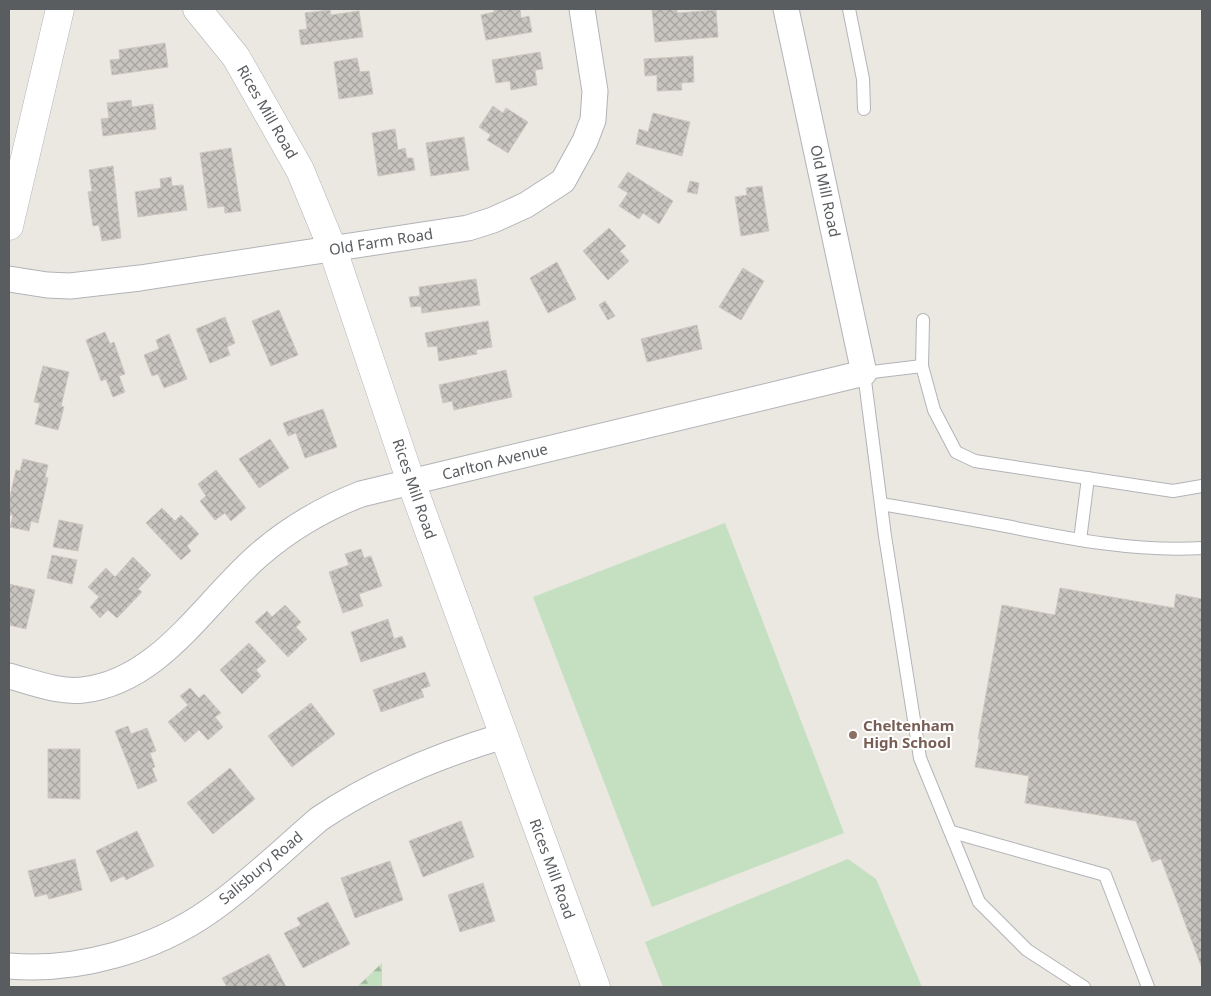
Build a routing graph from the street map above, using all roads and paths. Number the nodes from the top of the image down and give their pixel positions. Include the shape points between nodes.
1 (60, 9) edge
2 (197, 9) edge
3 (582, 9) edge
4 (786, 9) edge
5 (848, 9) edge
6 (864, 109) dead end
7 (10, 211) edge
8 (333, 250) junction
9 (9, 279) edge
10 (923, 320) dead end
11 (922, 366) junction
12 (864, 373) junction
13 (1088, 478) junction
14 (411, 482) junction
15 (1202, 486) edge
16 (881, 504) junction
17 (1080, 540) junction
18 (1202, 548) edge
19 (9, 676) edge
20 (503, 736) junction
21 (952, 832) junction
22 (9, 966) edge
23 (596, 987) edge
24 (1084, 987) edge
25 (1148, 987) edge

1 - 7 street
2 - 8 street, Rices Mill Road via 236,58 300,170
3 - 8 street, Old Farm Road via 596,91 593,120 563,181 526,205 468,228
4 - 12 street, Old Mill Road
5 - 6 lane via 863,79
8 - 9 street, Old Farm Road via 70,286
8 - 14 street, Rices Mill Road
10 - 11 lane
11 - 12 lane
11 - 13 lane via 934,410 956,452 975,461
12 - 14 street, Carlton Avenue
12 - 16 lane
13 - 15 lane via 1173,491
13 - 17 lane
14 - 19 street, Carlton Avenue via 361,494 333,505 284,536 243,569 167,648 146,666 118,682 81,691
14 - 20 street, Rices Mill Road
16 - 17 lane
16 - 21 lane via 920,758
17 - 18 lane via 1169,550
20 - 22 street, Salisbury Road via 444,754 393,776 336,807 211,910 162,936 123,954 102,959 32,968
20 - 23 street, Rices Mill Road
21 - 24 lane via 979,902 1027,950
21 - 25 lane via 1105,875

